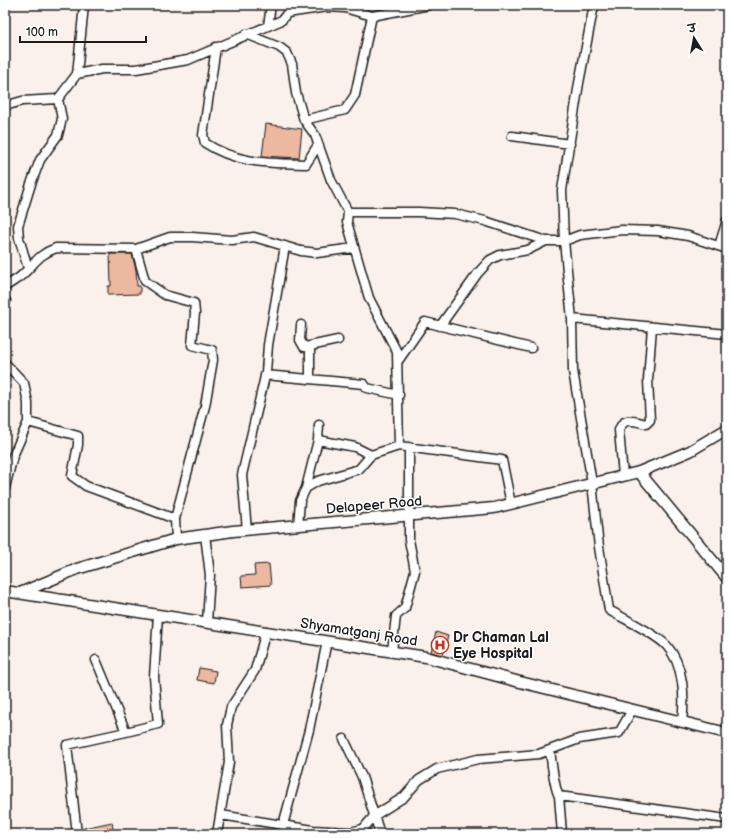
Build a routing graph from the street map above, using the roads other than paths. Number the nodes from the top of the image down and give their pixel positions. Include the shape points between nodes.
1 (84, 5) edge
2 (271, 5) edge
3 (293, 5) edge
4 (429, 5) edge
5 (594, 5) edge
6 (287, 13) junction
7 (372, 16) junction
8 (268, 26) junction
9 (246, 34) junction
10 (216, 47) junction
11 (77, 74) junction
12 (58, 99) junction
13 (5, 106) edge
14 (304, 120) junction
15 (512, 136) dead end
16 (570, 144) junction
17 (318, 145) junction
18 (348, 212) junction
19 (727, 220) edge
20 (546, 241) junction
21 (564, 241) junction
22 (285, 246) junction
23 (354, 248) junction
24 (723, 248) edge
25 (136, 249) junction
26 (28, 268) junction
27 (5, 287) edge
28 (572, 319) junction
29 (301, 325) dead end
30 (440, 326) junction
31 (652, 327) junction
32 (727, 334) edge
33 (338, 340) dead end
34 (310, 346) junction
35 (531, 348) dead end
36 (398, 361) junction
37 (5, 363) edge
38 (265, 375) junction
39 (310, 378) junction
40 (399, 395) junction
41 (28, 422) junction
42 (319, 425) dead end
43 (727, 429) edge
44 (318, 440) junction
45 (399, 446) junction
46 (409, 447) junction
47 (371, 455) junction
48 (639, 472) junction
49 (623, 476) junction
50 (592, 483) junction
51 (5, 488) edge
52 (306, 488) junction
53 (510, 504) junction
54 (408, 516) junction
55 (175, 519) junction
56 (298, 526) junction
57 (247, 530) junction
58 (204, 535) junction
59 (176, 539) junction
60 (726, 575) edge
61 (5, 591) edge
62 (20, 593) junction
63 (158, 615) junction
64 (207, 622) junction
65 (266, 631) junction
66 (327, 641) junction
67 (392, 651) junction
68 (96, 660) dead end
69 (632, 710) junction
70 (682, 722) junction
71 (126, 732) junction
72 (727, 733) edge
73 (344, 739) dead end
74 (550, 750) junction
75 (559, 796) junction
76 (221, 815) junction
77 (374, 816) junction
78 (727, 819) edge
79 (283, 825) junction
80 (77, 834) edge
81 (217, 834) edge
82 (284, 834) edge
83 (380, 834) edge
84 (562, 834) edge

1 - 11 street
2 - 8 street
3 - 6 street
4 - 7 street
5 - 16 street
6 - 7 street via 327,7 345,8
6 - 8 street via 282,20
7 - 14 street via 355,94 345,110
8 - 9 street
9 - 10 street
9 - 14 street via 279,47 287,53 292,64 296,93
10 - 11 street via 188,60 136,69 102,69
10 - 17 street via 203,135 205,143 217,151 249,162 306,164
11 - 12 street
12 - 13 street via 22,101
12 - 26 street via 62,119 58,135 40,160 18,226
14 - 17 street
15 - 16 street
16 - 21 street via 562,190
17 - 18 street via 331,180
18 - 20 street via 455,214
18 - 23 street via 347,222
19 - 24 street
20 - 21 street
20 - 30 street via 528,250 500,255 490,260
21 - 24 street via 580,235 622,230 658,231 688,236
21 - 28 street
22 - 23 street via 317,252
22 - 25 street via 254,237 232,240 170,237
22 - 38 street
23 - 36 street via 369,298 397,352
25 - 26 street via 56,248 44,252
25 - 55 street via 146,281 165,296 194,303 192,345 212,350 213,360 205,406
26 - 27 street
28 - 31 street
28 - 50 street via 573,371
29 - 34 street via 300,340 304,347
30 - 35 street
30 - 36 street via 425,322
31 - 32 street
31 - 49 street via 648,380 650,420 646,424 631,420 621,423 619,430
33 - 34 street
34 - 39 street
36 - 40 street
37 - 41 street via 24,383
38 - 39 street
38 - 57 street via 242,475
39 - 40 street via 364,384 367,388
40 - 45 street
41 - 51 street via 13,456
41 - 55 street via 78,436 72,476 86,486
42 - 44 street
43 - 48 street, Delapeer Road via 690,451
44 - 47 street via 355,447
44 - 52 street
45 - 46 street
45 - 47 street
46 - 53 street via 502,460
46 - 54 street
47 - 52 street via 359,469
48 - 49 street, Delapeer Road
48 - 60 street
49 - 50 street, Delapeer Road
50 - 53 street, Delapeer Road
50 - 70 street via 609,610 666,645 676,660 682,682
52 - 56 street via 300,501
53 - 54 street, Delapeer Road via 494,508
54 - 56 street, Delapeer Road
54 - 67 street via 409,540 415,571 405,608 396,616
55 - 59 street
56 - 57 street, Delapeer Road
57 - 58 street, Delapeer Road
58 - 59 street, Delapeer Road
58 - 64 street via 210,575
59 - 62 street, Delapeer Road via 78,569
61 - 62 street, Shyamatganj Road
62 - 63 street, Shyamatganj Road
63 - 64 street, Shyamatganj Road
63 - 71 street via 154,677 158,724
64 - 65 street, Shyamatganj Road
65 - 66 street, Shyamatganj Road
65 - 76 street via 255,670 231,707 227,725 230,762
66 - 67 street, Shyamatganj Road
66 - 79 street via 309,730
67 - 69 street, Shyamatganj Road via 426,657
68 - 71 street
69 - 70 street, Shyamatganj Road
69 - 74 street via 619,733 579,738
70 - 72 street, Shyamatganj Road
71 - 80 street via 67,744
73 - 77 street via 362,777
74 - 75 street via 556,792
74 - 77 street via 539,754 478,758 437,769 419,780 404,797
75 - 78 street
75 - 84 street
76 - 79 street
76 - 81 street
77 - 79 street via 363,829 350,832
77 - 83 street
79 - 82 street

